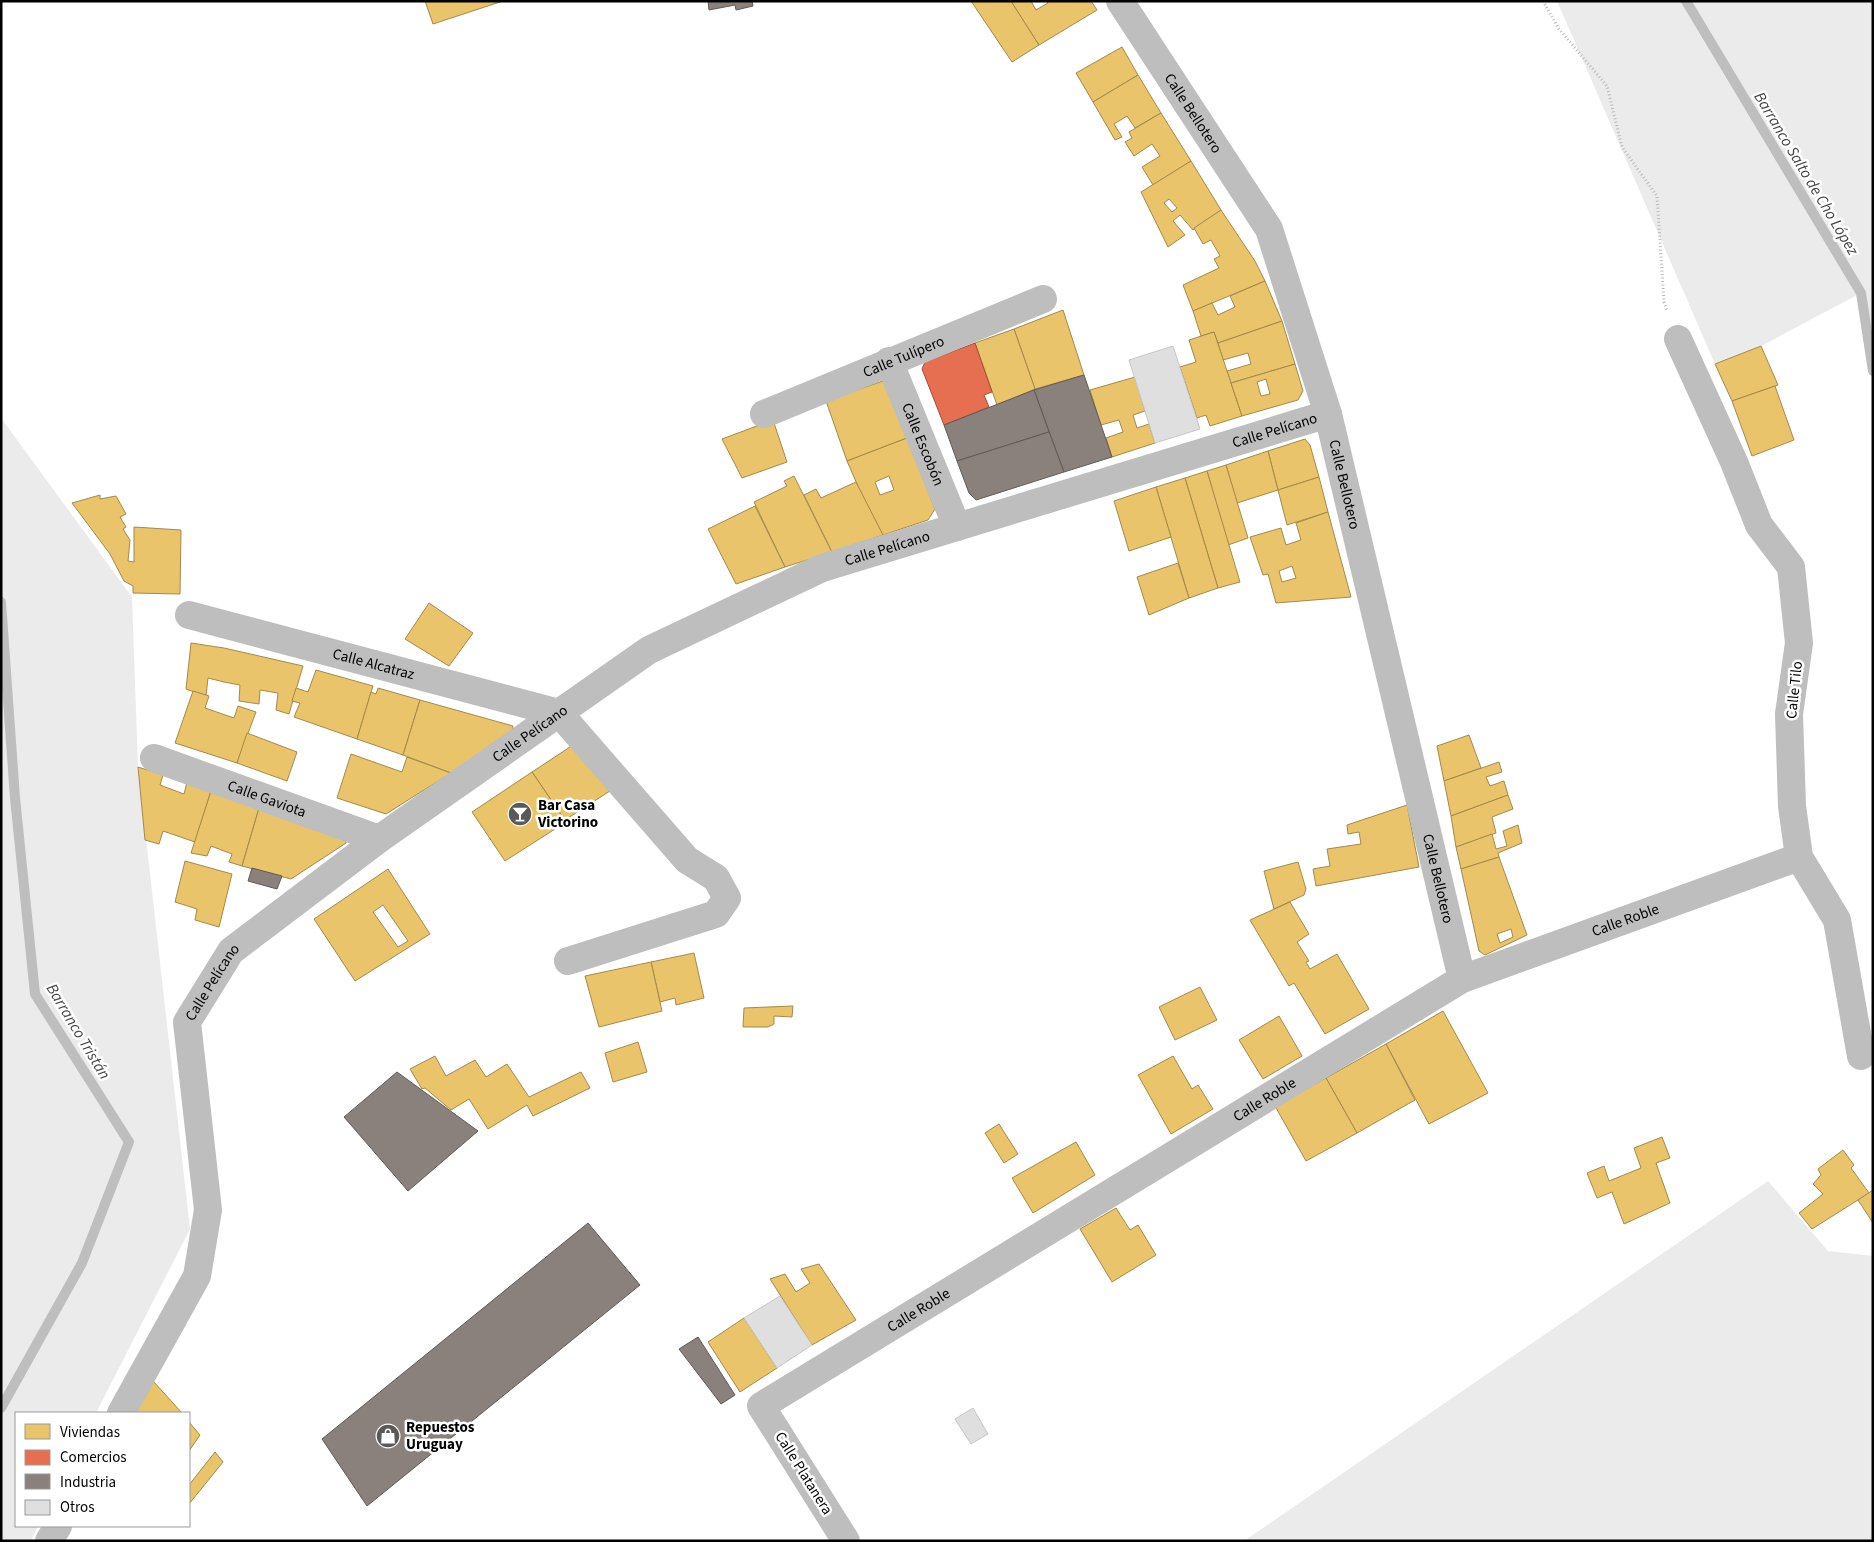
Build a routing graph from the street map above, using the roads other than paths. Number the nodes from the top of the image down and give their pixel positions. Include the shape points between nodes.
1 (1120, 1) edge
2 (1043, 299) dead end
3 (1678, 339) road end
4 (889, 361) junction
5 (764, 414) dead end
6 (1328, 414) junction
7 (957, 528) junction
8 (189, 615) dead end
9 (559, 713) junction
10 (154, 758) dead end
11 (379, 839) junction
12 (1799, 857) junction
13 (568, 962) dead end
14 (1462, 979) junction
15 (1861, 1056) dead end
16 (762, 1406) joint
17 (122, 1412) edge
18 (57, 1527) edge
19 (49, 1541) edge
20 (846, 1541) edge

1 - 6 street, Calle Bellotero via 1269,229
2 - 4 street, Calle Tulípero
3 - 12 street, Calle Tilo via 1759,526 1791,567 1799,643 1789,714 1792,806
4 - 5 street, Calle Tulípero
4 - 7 street, Calle Escobón
6 - 7 street, Calle Pelícano
6 - 14 street, Calle Bellotero
7 - 9 street, Calle Pelícano via 822,568 649,650
8 - 9 street, Calle Alcatraz
9 - 11 street, Calle Pelícano
9 - 13 street via 687,860 716,878 727,898 716,914
10 - 11 street, Calle Gaviota
11 - 17 street, Calle Pelícano via 231,951 186,1022 208,1210 198,1276
12 - 14 street, Calle Roble
12 - 15 street, Calle Tilo via 1837,920
14 - 16 street, Calle Roble
16 - 20 street, Calle Platanera
18 - 19 street

